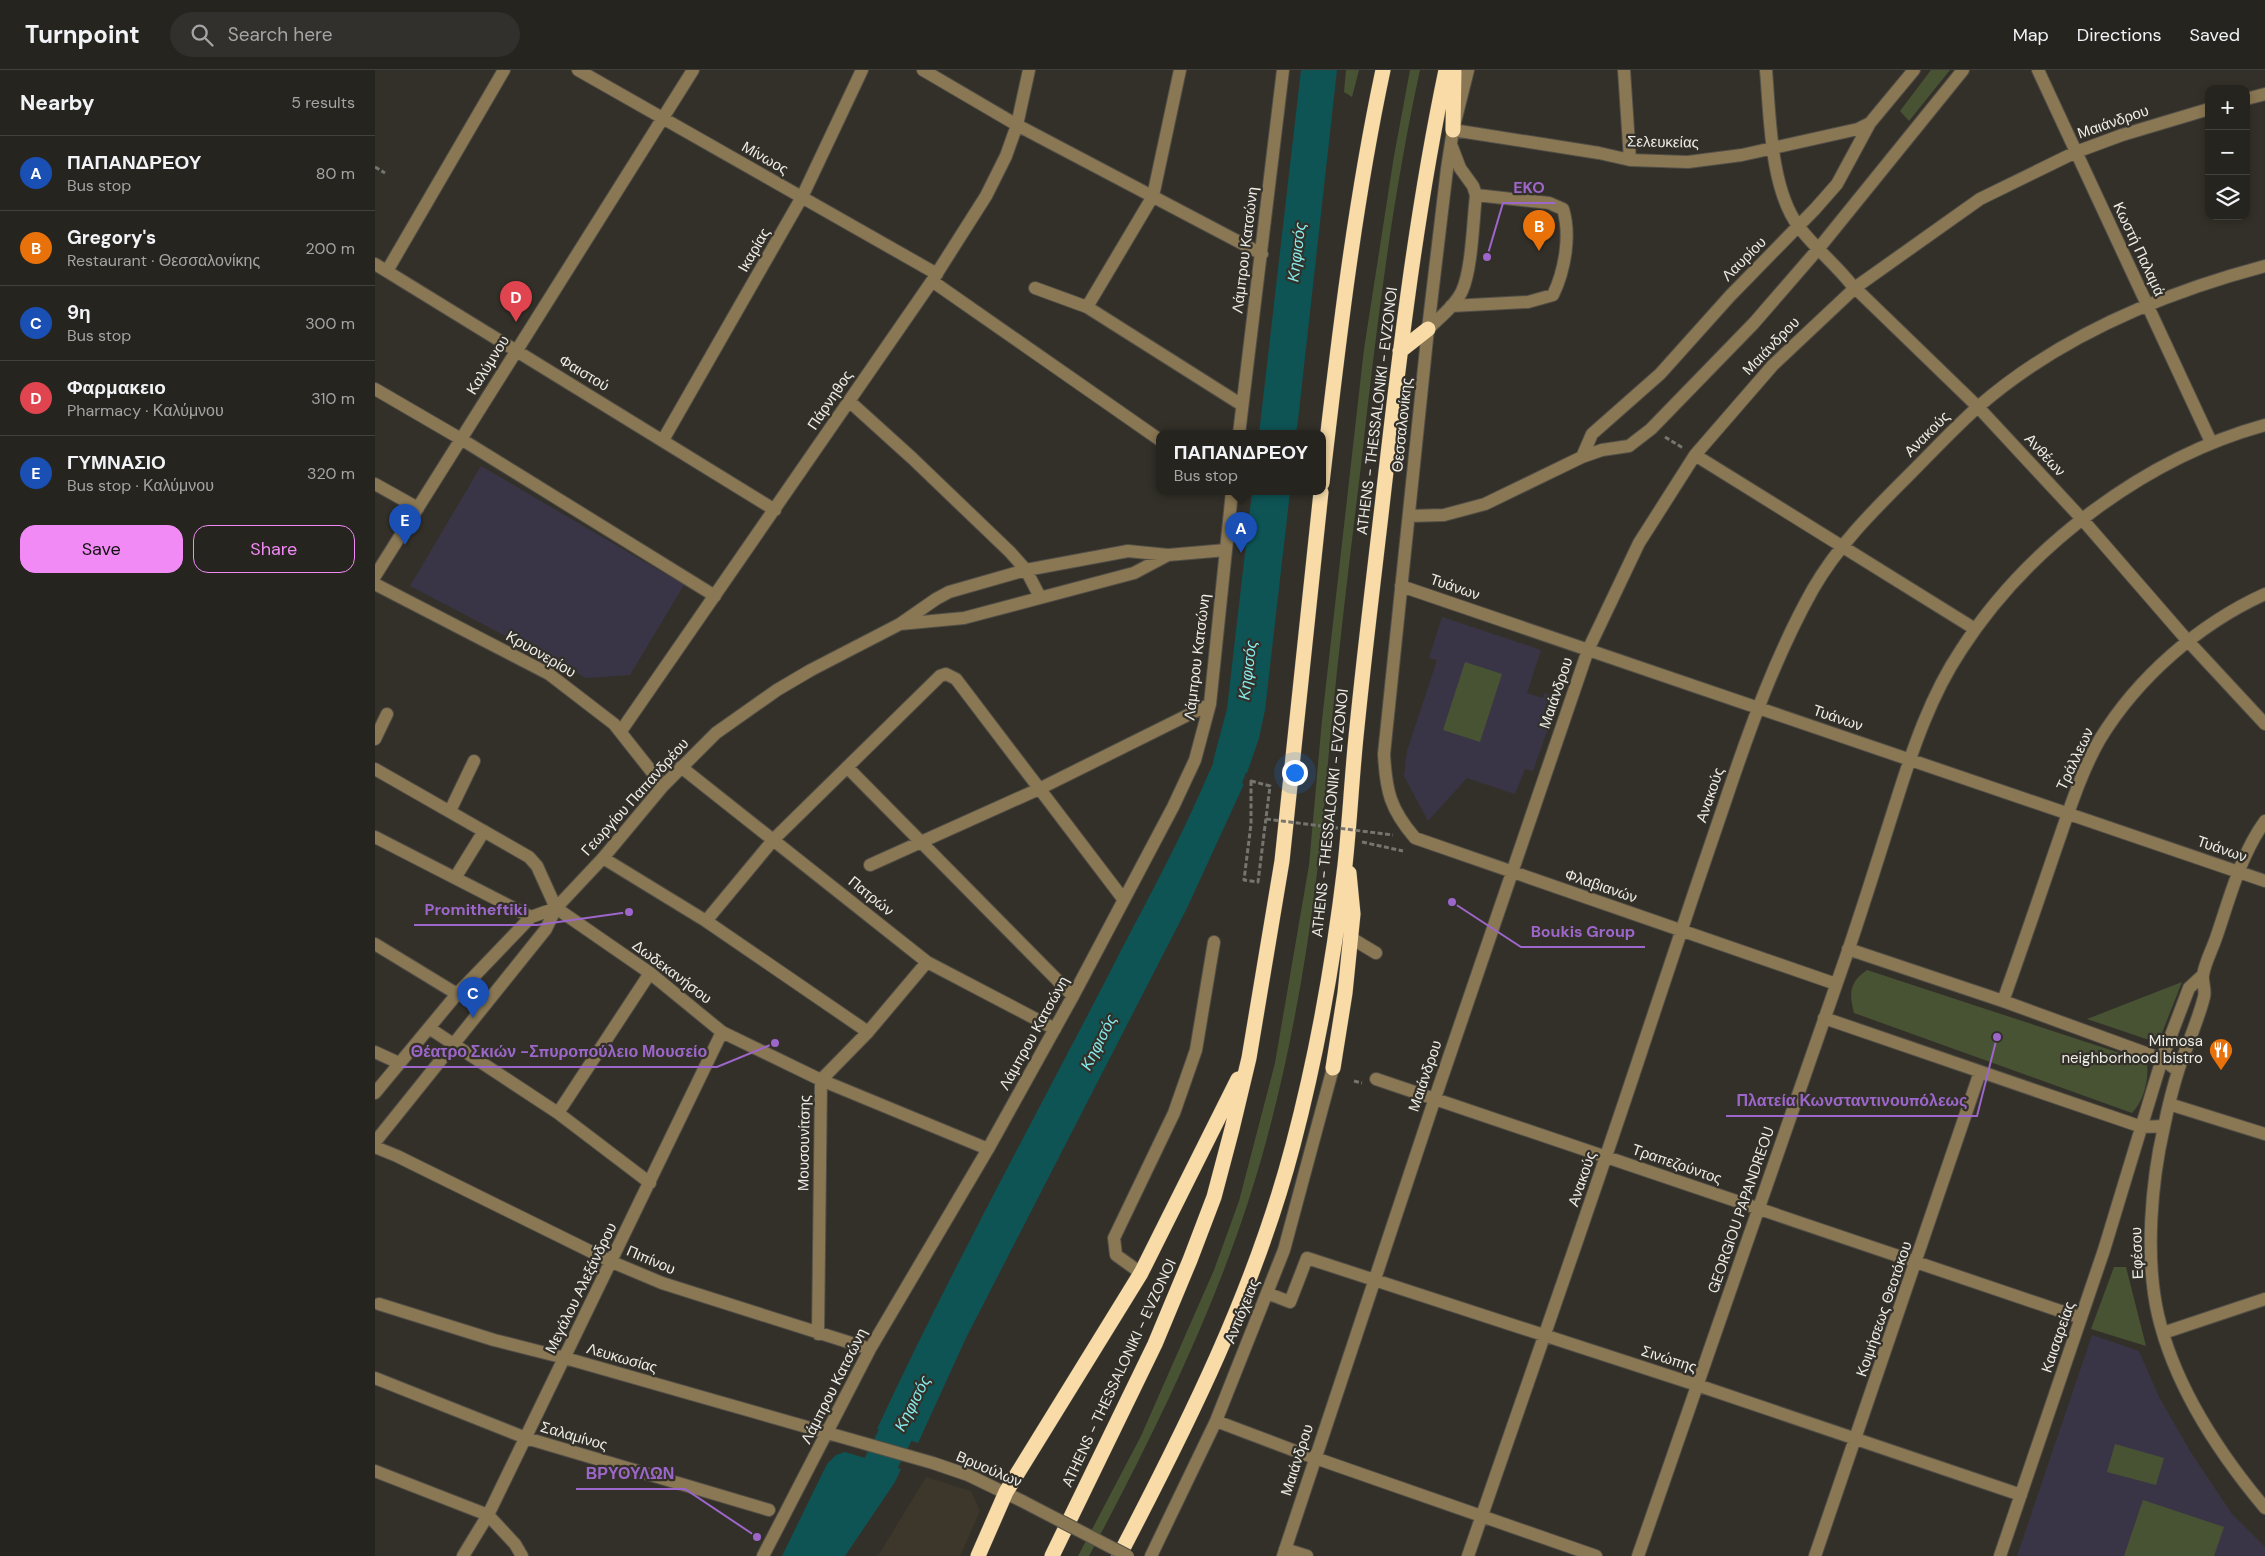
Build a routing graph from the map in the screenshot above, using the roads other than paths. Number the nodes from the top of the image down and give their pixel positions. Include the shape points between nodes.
1 (504, 70) edge
2 (578, 70) edge
3 (693, 70) edge
4 (862, 70) edge
5 (923, 70) edge
6 (1029, 70) edge
7 (1180, 70) edge
8 (1283, 70) edge
9 (1383, 70) edge
10 (1446, 70) edge
11 (1454, 70) edge
12 (1468, 70) edge
13 (1624, 70) edge
14 (1766, 70) edge
15 (1914, 70) edge
16 (1963, 70) edge
17 (2038, 70) edge
18 (2265, 94) edge
19 (2250, 98) edge
20 (2205, 110) edge
21 (662, 118) junction
22 (1869, 123) junction
23 (1017, 125) junction
24 (1452, 138) junction
25 (1772, 149) junction
26 (2076, 152) junction
27 (1630, 160) junction
28 (1476, 195) junction
29 (1153, 196) junction
30 (802, 197) junction
31 (1796, 221) junction
32 (1819, 248) junction
33 (1262, 254) junction
34 (375, 264) edge
35 (2265, 266) edge
36 (387, 271) junction
37 (934, 278) junction
38 (1856, 287) junction
39 (1035, 288) dead end
40 (2147, 304) junction
41 (1451, 306) junction
42 (1087, 307) junction
43 (1428, 329) junction
44 (516, 351) junction
45 (1400, 351) junction
46 (375, 388) edge
47 (849, 400) junction
48 (1242, 405) junction
49 (1978, 407) junction
50 (2265, 425) edge
51 (1239, 430) edge
52 (1156, 437) edge
53 (461, 439) junction
54 (663, 440) junction
55 (2211, 442) junction
56 (1326, 448) edge
57 (1695, 455) junction
58 (1581, 457) junction
59 (375, 484) edge
60 (1232, 495) edge
61 (1321, 495) edge
62 (418, 508) junction
63 (775, 510) junction
64 (1409, 516) junction
65 (2082, 519) junction
66 (1842, 544) junction
67 (1226, 550) junction
68 (1168, 555) junction
69 (1026, 570) junction
70 (375, 576) edge
71 (375, 584) edge
72 (1401, 586) junction
73 (2265, 594) edge
74 (715, 596) junction
75 (1040, 597) junction
76 (900, 624) junction
77 (1975, 629) junction
78 (2187, 640) junction
79 (1588, 650) junction
80 (1210, 704) junction
81 (1757, 708) junction
82 (387, 714) dead end
83 (2265, 724) edge
84 (621, 731) junction
85 (375, 739) edge
86 (1910, 760) junction
87 (474, 761) dead end
88 (681, 767) junction
89 (847, 767) junction
90 (375, 769) edge
91 (1386, 785) joint
92 (663, 786) junction
93 (1039, 789) junction
94 (450, 811) junction
95 (2068, 814) junction
96 (2265, 821) edge
97 (484, 831) junction
98 (375, 837) edge
99 (774, 840) junction
100 (921, 842) junction
101 (1347, 844) junction
102 (603, 858) junction
103 (871, 864) dead end
104 (2239, 872) junction
105 (1511, 873) junction
106 (455, 878) junction
107 (2265, 881) edge
108 (1124, 900) junction
109 (556, 908) junction
110 (531, 917) junction
111 (706, 921) junction
112 (1681, 930) junction
113 (1351, 938) junction
114 (1214, 942) dead end
115 (375, 944) edge
116 (1849, 950) junction
117 (1376, 953) dead end
118 (927, 962) junction
119 (650, 973) junction
120 (2203, 975) junction
121 (1836, 984) junction
122 (457, 994) junction
123 (1073, 996) junction
124 (2003, 1001) junction
125 (1824, 1018) junction
126 (429, 1028) junction
127 (1055, 1029) junction
128 (722, 1032) junction
129 (868, 1032) junction
130 (453, 1043) junction
131 (375, 1052) edge
132 (1249, 1058) junction
133 (2162, 1059) junction
134 (399, 1063) junction
135 (1333, 1068) joint
136 (2178, 1070) junction
137 (1980, 1072) junction
138 (1376, 1079) dead end
139 (821, 1080) junction
140 (375, 1093) edge
141 (1435, 1098) junction
142 (2169, 1104) junction
143 (558, 1113) junction
144 (2164, 1126) junction
145 (2142, 1127) junction
146 (2265, 1134) edge
147 (375, 1142) edge
148 (375, 1147) edge
149 (988, 1149) junction
150 (1607, 1157) junction
151 (650, 1183) junction
152 (1759, 1210) junction
153 (612, 1262) junction
154 (1917, 1262) junction
155 (1141, 1273) junction
156 (1374, 1280) junction
157 (1267, 1293) junction
158 (2265, 1299) edge
159 (379, 1304) dead end
160 (2081, 1318) junction
161 (2163, 1333) junction
162 (818, 1334) junction
163 (1544, 1336) junction
164 (871, 1349) junction
165 (565, 1358) junction
166 (375, 1378) edge
167 (1697, 1385) junction
168 (1216, 1421) junction
169 (828, 1433) junction
170 (526, 1438) junction
171 (1856, 1440) junction
172 (1315, 1458) junction
173 (375, 1471) edge
174 (1006, 1492) junction
175 (2021, 1495) junction
176 (2265, 1508) edge
177 (769, 1510) dead end
178 (488, 1516) junction
179 (1482, 1517) junction
180 (1284, 1552) edge
181 (463, 1556) edge
182 (522, 1556) edge
183 (763, 1556) edge
184 (978, 1556) edge
185 (1052, 1556) edge
186 (1119, 1556) edge
187 (1128, 1556) edge
188 (1151, 1556) edge
189 (1307, 1556) edge
190 (1468, 1556) edge
191 (1596, 1556) edge
192 (1638, 1556) edge
193 (1815, 1556) edge
194 (2000, 1556) edge

1 - 36 street
2 - 21 street, Μίνωος
3 - 21 street, Καλύμνου
4 - 30 street, Ικαρίας
5 - 23 street
6 - 23 street, Πάρνηθος
7 - 29 street
8 - 33 street, Λάμπρου Κατσώνη
9 - 56 highway via 1367,151 1338,342
10 - 45 highway, ATHENS - THESSALONIKI - EVZONOI
11 - 24 highway
12 - 24 street, Θεσσαλονίκης
13 - 27 street
14 - 25 street
15 - 22 street, Λαυρίου
16 - 32 street
17 - 26 street, Κωστή Παλαμά
18 - 19 street
20 - 26 street, Μαιάνδρου
21 - 30 street, Μίνωος
21 - 44 street, Καλύμνου
22 - 25 street, Σελευκείας via 1858,129
22 - 31 street, Λαυρίου via 1837,184
23 - 29 street
23 - 37 street, Πάρνηθος via 993,183
24 - 27 street, Σελευκείας via 1599,153
24 - 28 street via 1460,168
24 - 43 street, Θεσσαλονίκης
25 - 27 street, Σελευκείας via 1688,162
25 - 31 street
26 - 38 street, Μαιάνδρου via 1980,199
26 - 40 street, Κωστή Παλαμά
28 - 41 street via 1466,277
28 - 41 street via 1549,203 1563,209 1567,222 1559,283 1553,295 1528,302
29 - 33 street
29 - 42 street
30 - 37 street, Μίνωος
30 - 54 street, Ικαρίας
31 - 32 street, Ανθέων
31 - 58 street, Λαυρίου via 1660,374 1592,434
32 - 38 street, Ανθέων
32 - 58 street via 1754,323 1651,429 1629,446
33 - 48 street, Λάμπρου Κατσώνη
34 - 36 street, Φαιστού
35 - 40 street, Ανακούς
36 - 44 street, Φαιστού
37 - 47 street, Πάρνηθος
37 - 52 street, Μίνωος
38 - 49 street, Ανθέων
38 - 57 street, Μαιάνδρου via 1773,365
39 - 42 street
40 - 49 street, Ανακούς via 2052,353
40 - 55 street, Κωστή Παλαμά
41 - 43 street
42 - 48 street
43 - 45 highway
43 - 64 street, Θεσσαλονίκης
44 - 53 street, Καλύμνου
44 - 54 street, Φαιστού
45 - 101 highway, ATHENS - THESSALONIKI - EVZONOI
46 - 53 street
47 - 63 street, Πάρνηθος
47 - 69 street via 978,520
48 - 51 street, Λάμπρου Κατσώνη
49 - 65 street, Ανθέων
49 - 66 street, Ανακούς
50 - 55 street
53 - 62 street, Καλύμνου
53 - 74 street
54 - 63 street, Φαιστού
55 - 65 street via 2123,490
57 - 66 street
57 - 79 street, Μαιάνδρου via 1639,543
58 - 64 street via 1477,506 1444,515
59 - 62 street
60 - 67 street, Λάμπρου Κατσώνη
61 - 132 highway, ATHENS - THESSALONIKI - EVZONOI via 1282,861
62 - 70 street, Καλύμνου
63 - 74 street, Πάρνηθος
64 - 72 street, Θεσσαλονίκης
65 - 77 street via 2015,582
65 - 78 street, Ανθέων
66 - 77 street
66 - 81 street, Ανακούς via 1814,587 1787,639
67 - 68 street, Γεωργίου Παπανδρέου
67 - 80 street, Λάμπρου Κατσώνη
68 - 69 street, Γεωργίου Παπανδρέου via 1128,551
68 - 75 street, Γεωργίου Παπανδρέου via 1134,573
69 - 75 street
69 - 76 street, Γεωργίου Παπανδρέου via 949,592
71 - 84 street, Κρυονερίου via 549,674
72 - 79 street, Τυάνων
72 - 91 street, Θεσσαλονίκης via 1384,754
73 - 78 street, Τράλλεων
74 - 84 street, Πάρνηθος
75 - 76 street, Γεωργίου Παπανδρέου via 965,618
76 - 88 street, Γεωργίου Παπανδρέου via 777,690 716,733
77 - 86 street via 1932,703
78 - 83 street, Ανθέων
78 - 95 street, Τράλλεων via 2115,716 2086,766
79 - 81 street, Τυάνων
79 - 105 street, Μαιάνδρου
80 - 93 street
80 - 108 street, Λάμπρου Κατσώνη via 1191,768
81 - 86 street, Τυάνων
81 - 112 street, Ανακούς
82 - 85 street
84 - 92 street, Κρυονερίου
86 - 95 street, Τυάνων
86 - 116 street, GEORGIOU PAPANDREOU
87 - 94 street
88 - 92 street, Γεωργίου Παπανδρέου
88 - 99 street, Πατρών
89 - 93 street via 940,676 946,674 956,679
89 - 99 street
89 - 100 street
90 - 94 street
91 - 105 street, Φλαβιανών via 1391,804 1415,838
92 - 102 street, Γεωργίου Παπανδρέου
93 - 100 street
93 - 108 street
94 - 97 street
95 - 104 street, Τυάνων
95 - 124 street, Τράλλεων
96 - 104 street, Εφέσου
97 - 106 street
97 - 109 street via 529,857 537,866
98 - 106 street
99 - 111 street
99 - 118 street, Πατρών
100 - 103 street
100 - 123 street
101 - 113 highway via 1353,914
101 - 186 highway, ATHENS - THESSALONIKI - EVZONOI via 1310,1072 1273,1214 1213,1365 1173,1452
102 - 109 street, Γεωργίου Παπανδρέου
102 - 111 street
104 - 107 street, Τυάνων
104 - 120 street, Εφέσου
105 - 112 street, Φλαβιανών
105 - 141 street, Μαιάνδρου
106 - 110 street
108 - 123 street, Λάμπρου Κατσώνη
109 - 110 street, Γεωργίου Παπανδρέου
109 - 119 street, Δωδεκανήσου
109 - 130 street, Γεωργίου Παπανδρέου via 546,929
110 - 122 street, Γεωργίου Παπανδρέου
111 - 129 street
112 - 121 street, Φλαβιανών
112 - 150 street, Ανακούς
113 - 117 street
113 - 135 highway
114 - 155 street via 1193,1059 1174,1113 1114,1238 1116,1255
115 - 122 street
116 - 121 street, GEORGIOU PAPANDREOU
116 - 124 street
118 - 127 street, Πατρών
118 - 129 street, Μουσουνίτσης
119 - 128 street, Δωδεκανήσου
119 - 143 street
120 - 133 street, Εφέσου via 2189,988
120 - 136 street, Εφέσου via 2205,995
121 - 125 street, GEORGIOU PAPANDREOU
122 - 126 street, Γεωργίου Παπανδρέου
123 - 127 street, Λάμπρου Κατσώνη
124 - 133 street
125 - 137 street
125 - 152 street, GEORGIOU PAPANDREOU
126 - 130 street
126 - 134 street, Γεωργίου Παπανδρέου
127 - 149 street, Λάμπρου Κατσώνη
128 - 139 street, Δωδεκανήσου
128 - 151 street, Μεγάλου Αλεξάνδρου
129 - 139 street, Μουσουνίτσης
130 - 143 street
130 - 147 street, Γεωργίου Παπανδρέου
131 - 134 street
132 - 155 highway
132 - 185 highway, ATHENS - THESSALONIKI - EVZONOI via 1214,1197 1190,1260 1155,1344
133 - 136 street
133 - 145 street, Εφέσου
134 - 140 street, Γεωργίου Παπανδρέου
135 - 157 street, Αντιόχειας via 1284,1250
136 - 142 street, Εφέσου
137 - 145 street
137 - 154 street, Κοιμήσεως Θεοτόκου
138 - 141 street, Τραπεζούντος
139 - 149 street, Δωδεκανήσου
139 - 162 street, Μουσουνίτσης
141 - 150 street, Τραπεζούντος
141 - 156 street, Μαιάνδρου
142 - 144 street, Εφέσου
142 - 146 street
143 - 151 street
144 - 145 street
144 - 161 street, Εφέσου via 2151,1237 2155,1295
145 - 160 street, Καισαρείας
148 - 153 street, Πιπίνου
149 - 164 street, Λάμπρου Κατσώνη
150 - 152 street, Τραπεζούντος
150 - 163 street, Ανακούς
151 - 153 street, Μεγάλου Αλεξάνδρου
152 - 154 street, Τραπεζούντος
152 - 167 street, GEORGIOU PAPANDREOU
153 - 162 street, Πιπίνου via 683,1291
153 - 165 street, Μεγάλου Αλεξάνδρου
154 - 160 street, Τραπεζούντος
154 - 171 street, Κοιμήσεως Θεοτόκου
155 - 174 highway
156 - 157 street, Σινώπης via 1307,1258 1290,1302
156 - 163 street, Σινώπης
156 - 172 street, Μαιάνδρου
157 - 168 street, Αντιόχειας
158 - 161 street
159 - 165 street, Λευκωσίας via 494,1340
160 - 175 street, Καισαρείας
161 - 176 street, Εφέσου via 2209,1434
162 - 164 street, Πιπίνου
163 - 167 street, Σινώπης
163 - 179 street, Ανακούς
164 - 169 street, Λάμπρου Κατσώνη
165 - 169 street, Λευκωσίας
165 - 170 street, Μεγάλου Αλεξάνδρου
166 - 170 street, Σαλαμίνος
167 - 171 street, Σινώπης
167 - 192 street, GEORGIOU PAPANDREOU
168 - 172 street
168 - 188 street, Αντιόχειας
169 - 174 street, Βρυούλων via 933,1463
169 - 183 street, Λάμπρου Κατσώνη
170 - 177 street, Σαλαμίνος
170 - 178 street, Μεγάλου Αλεξάνδρου
171 - 175 street, Σινώπης
171 - 193 street, Κοιμήσεως Θεοτόκου
172 - 179 street
172 - 180 street, Μαιάνδρου
173 - 178 street
174 - 184 highway
174 - 187 street, Βρυούλων, bridge
175 - 194 street, Καισαρείας
178 - 181 street, Μεγάλου Αλεξάνδρου
178 - 182 street
179 - 190 street, Ανακούς
179 - 191 street
180 - 189 street

